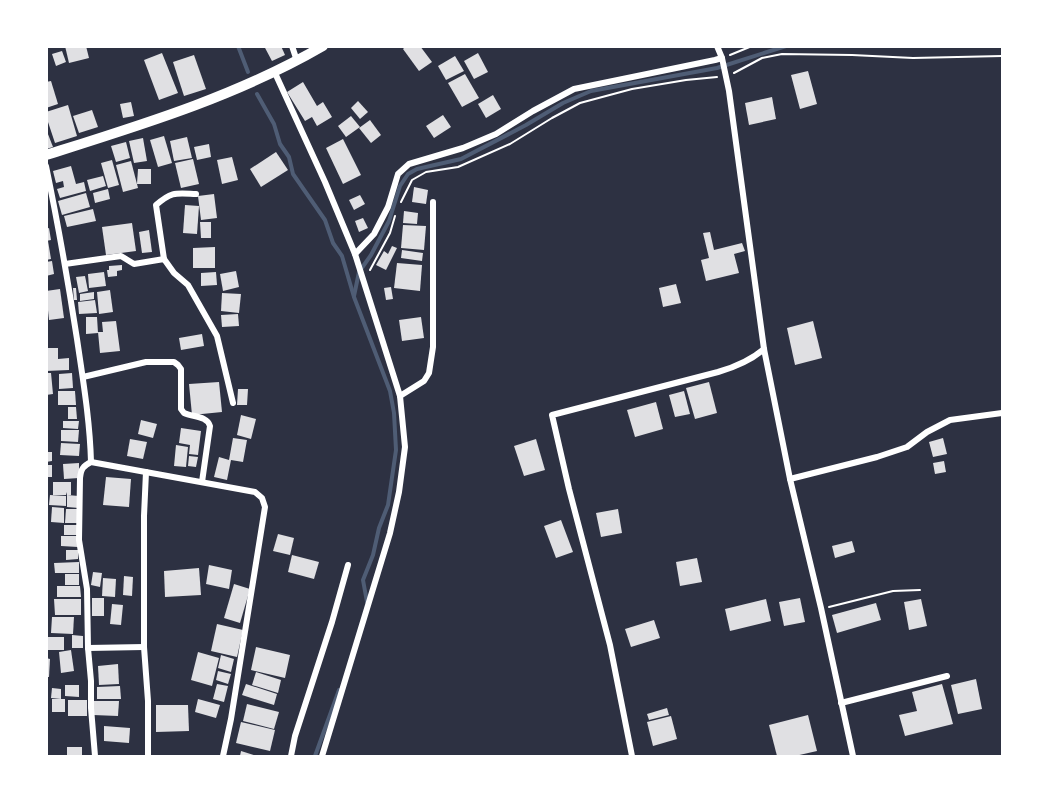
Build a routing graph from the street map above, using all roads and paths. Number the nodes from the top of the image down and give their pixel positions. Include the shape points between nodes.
1 (292, 46) edge
2 (323, 46) edge
3 (717, 46) edge
4 (752, 46) edge
5 (1002, 56) edge
6 (722, 59) junction
7 (297, 61) junction
8 (274, 73) junction
9 (726, 75) junction
10 (46, 155) edge
11 (46, 166) edge
12 (196, 194) dead end
13 (433, 202) dead end
14 (356, 254) junction
15 (164, 259) junction
16 (65, 264) junction
17 (365, 282) junction
18 (764, 349) junction
19 (83, 377) junction
20 (400, 396) junction
21 (233, 403) dead end
22 (1002, 413) edge
23 (91, 462) junction
24 (146, 472) junction
25 (790, 478) junction
26 (202, 482) junction
27 (348, 565) dead end
28 (920, 590) dead end
29 (820, 608) junction
30 (144, 647) junction
31 (88, 648) junction
32 (947, 676) dead end
33 (841, 703) junction
34 (95, 756) edge
35 (148, 756) edge
36 (223, 756) edge
37 (291, 756) edge
38 (321, 756) edge
39 (632, 756) edge
40 (853, 756) edge

1 - 7 street
2 - 7 main road
3 - 6 street
4 - 6 path
5 - 9 path via 782,54 762,58
6 - 9 street
6 - 14 street via 574,89 496,134 409,164 398,174 374,234
7 - 8 main road
8 - 10 main road via 193,107
8 - 14 street
9 - 17 path via 632,89 580,103 510,144 458,167 426,172 412,180
9 - 18 street
11 - 16 street
12 - 15 street via 174,193 156,205
13 - 20 street via 433,346 429,373 424,381
14 - 17 street
15 - 16 street via 134,264 121,256
15 - 21 street via 188,285 217,336
16 - 19 street
17 - 20 street
18 - 25 street
18 - 39 street via 738,366 552,415 610,645
19 - 23 street
19 - 26 street via 146,362 178,365 184,413 209,421
20 - 38 street via 405,447 399,492
22 - 25 street via 950,420 907,447
23 - 24 street
23 - 31 street via 81,470 80,478
24 - 26 street
24 - 30 street
25 - 29 street
26 - 36 street via 255,492 265,507
27 - 37 street
28 - 29 path via 893,591
29 - 33 street
30 - 31 street
30 - 35 street
31 - 34 street
32 - 33 street
33 - 40 street

